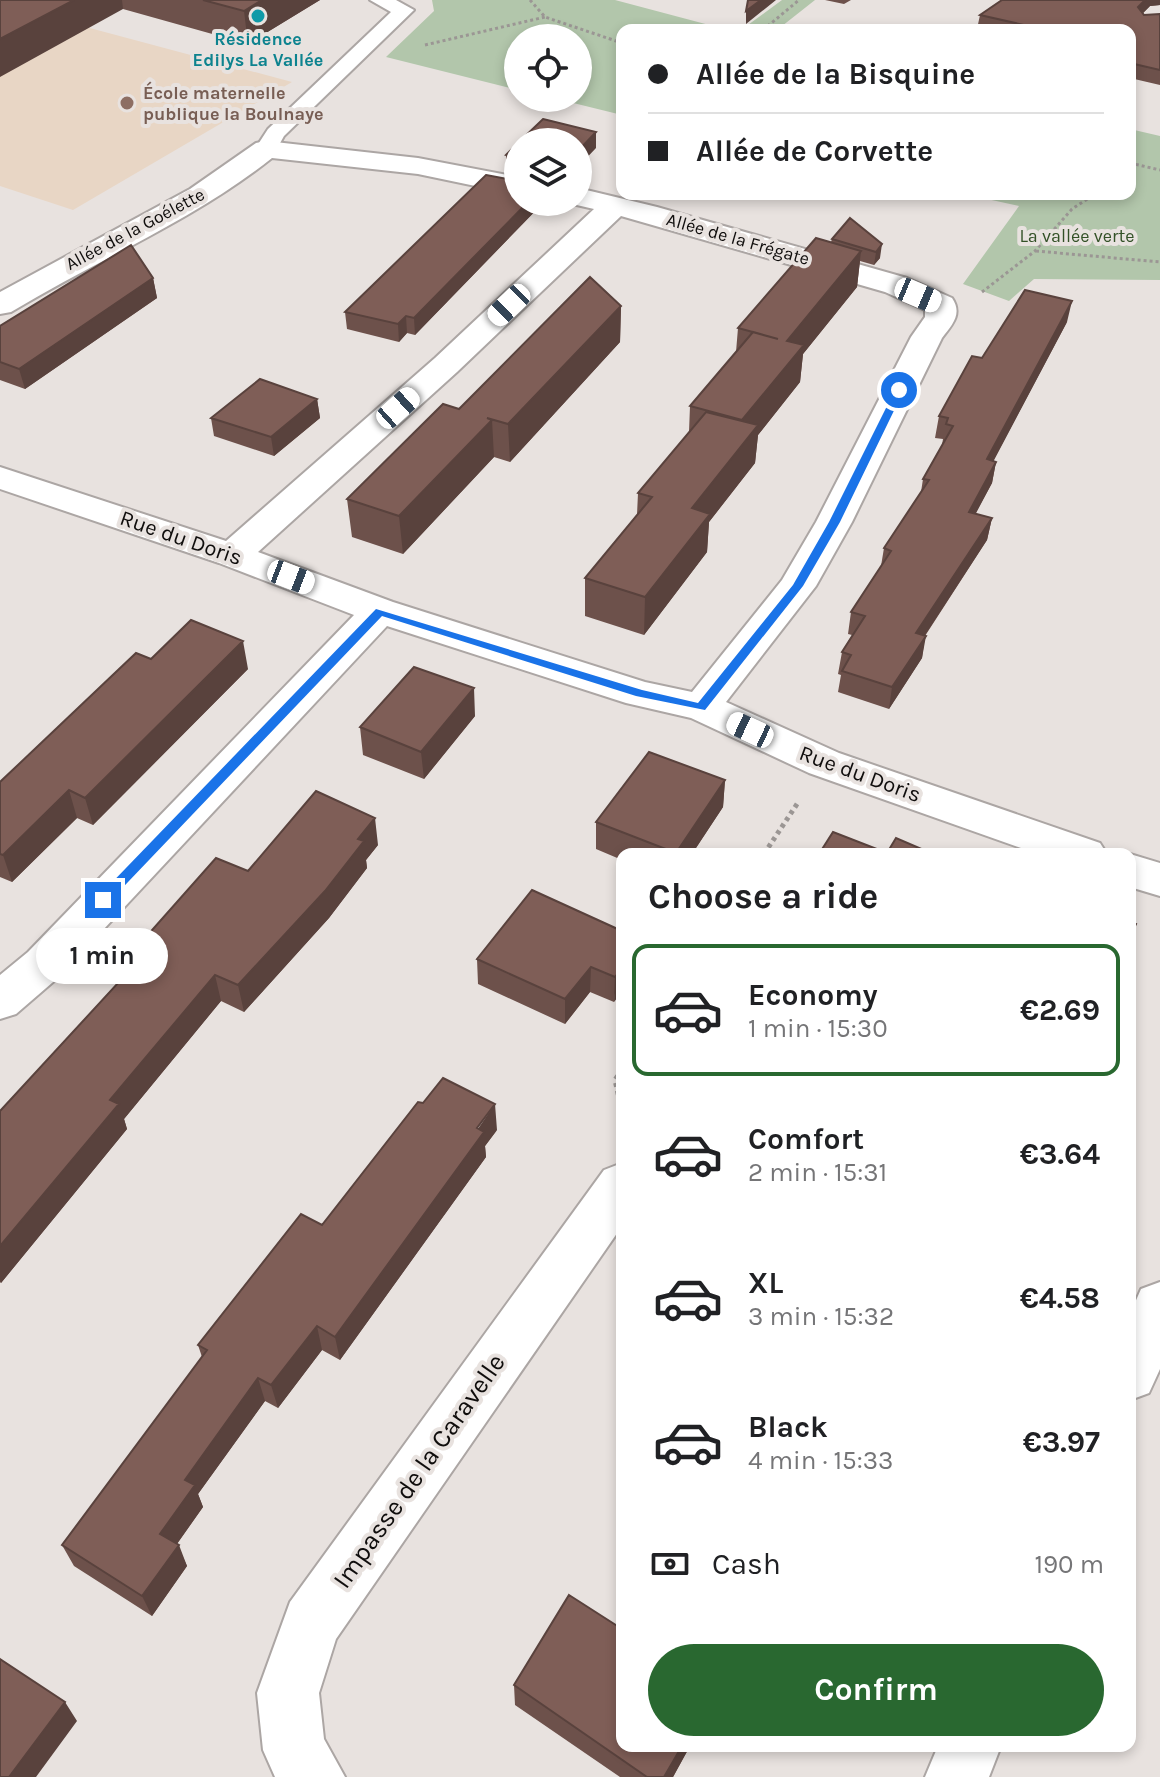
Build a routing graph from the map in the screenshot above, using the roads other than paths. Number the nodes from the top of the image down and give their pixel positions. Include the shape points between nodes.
1 (379, 0) edge
2 (266, 149) junction
3 (504, 183) edge
4 (592, 200) edge
5 (615, 205) junction
6 (0, 305) edge
7 (0, 477) edge
8 (232, 555) junction
9 (380, 611) junction
10 (701, 707) junction
11 (1068, 848) edge
12 (1136, 872) edge
13 (1160, 880) edge
14 (0, 1001) edge
15 (616, 1193) edge
16 (1160, 1306) edge
17 (1136, 1361) edge
18 (967, 1752) edge
19 (313, 1777) edge
20 (957, 1777) edge

1 - 2 lane via 404,10 275,133
2 - 3 street via 418,166
2 - 6 street, Allée de la Goélette via 174,211
4 - 5 street, Allée de la Frégate
5 - 8 street via 446,365
5 - 10 street, Allée de la Frégate via 896,285 941,305 941,318 797,586
7 - 8 street, Rue du Doris
8 - 9 street, Rue du Doris
9 - 10 street, Rue du Doris via 640,694
9 - 14 street via 44,964
10 - 11 street, Rue du Doris via 824,763
12 - 13 street
15 - 19 street, Impasse de la Caravelle via 311,1623 288,1693 294,1750
16 - 17 street
18 - 20 street

